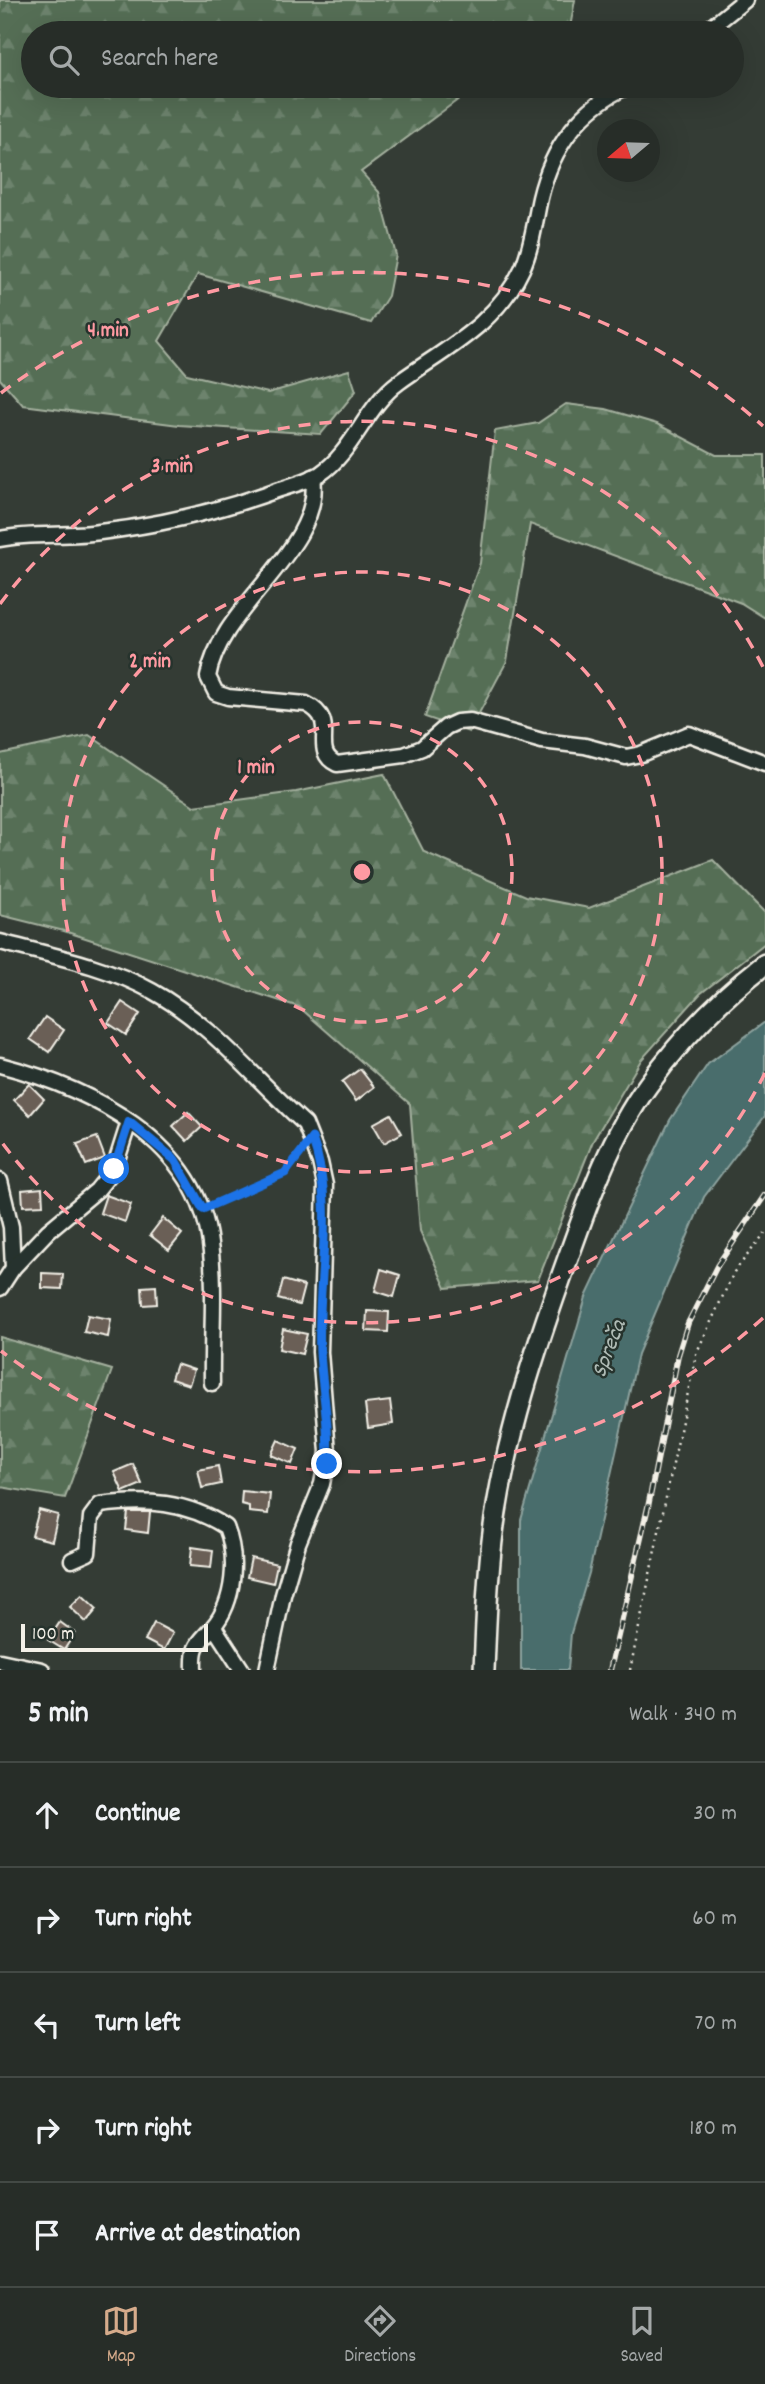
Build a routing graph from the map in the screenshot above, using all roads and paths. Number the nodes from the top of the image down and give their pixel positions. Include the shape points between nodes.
1 (744, 0) edge
2 (719, 21) edge
3 (604, 98) edge
4 (313, 477) junction
5 (0, 539) edge
6 (765, 763) edge
7 (0, 942) edge
8 (765, 964) edge
9 (0, 1065) edge
10 (129, 1122) junction
11 (312, 1138) junction
12 (0, 1181) edge
13 (203, 1209) junction
14 (765, 1233) edge
15 (13, 1268) junction
16 (0, 1288) edge
17 (212, 1382) dead end
18 (72, 1560) dead end
19 (214, 1626) junction
20 (0, 1661) edge
21 (42, 1670) edge
22 (194, 1670) edge
23 (242, 1670) edge
24 (267, 1670) edge
25 (484, 1670) edge
26 (630, 1670) edge

1 - 2 street
3 - 4 street via 589,110 556,153 522,269 503,301 455,347 397,383 335,460
4 - 5 street via 265,495 159,522 100,532
4 - 6 street via 312,502 292,546 240,612 215,655 208,677 216,693 306,704 317,710 324,719 323,750 327,759 337,764 404,755 422,748 446,727 470,721 626,757 689,734
7 - 11 street via 76,962 151,990 217,1040 305,1124
8 - 25 main road via 687,1037 647,1087 592,1191 535,1351 510,1445 492,1533
9 - 10 street via 44,1076 83,1093
10 - 13 street via 175,1160
10 - 15 street via 114,1169
11 - 13 path via 285,1173
11 - 24 street via 325,1185 320,1339 327,1464 298,1543
12 - 15 street via 11,1227
13 - 17 street via 211,1244
14 - 26 path via 734,1272 696,1354
15 - 16 street
18 - 19 street via 88,1553 90,1517 100,1505 180,1505 205,1512 226,1527 233,1555 233,1576
19 - 22 street via 198,1640 193,1651
19 - 23 street
20 - 21 street

